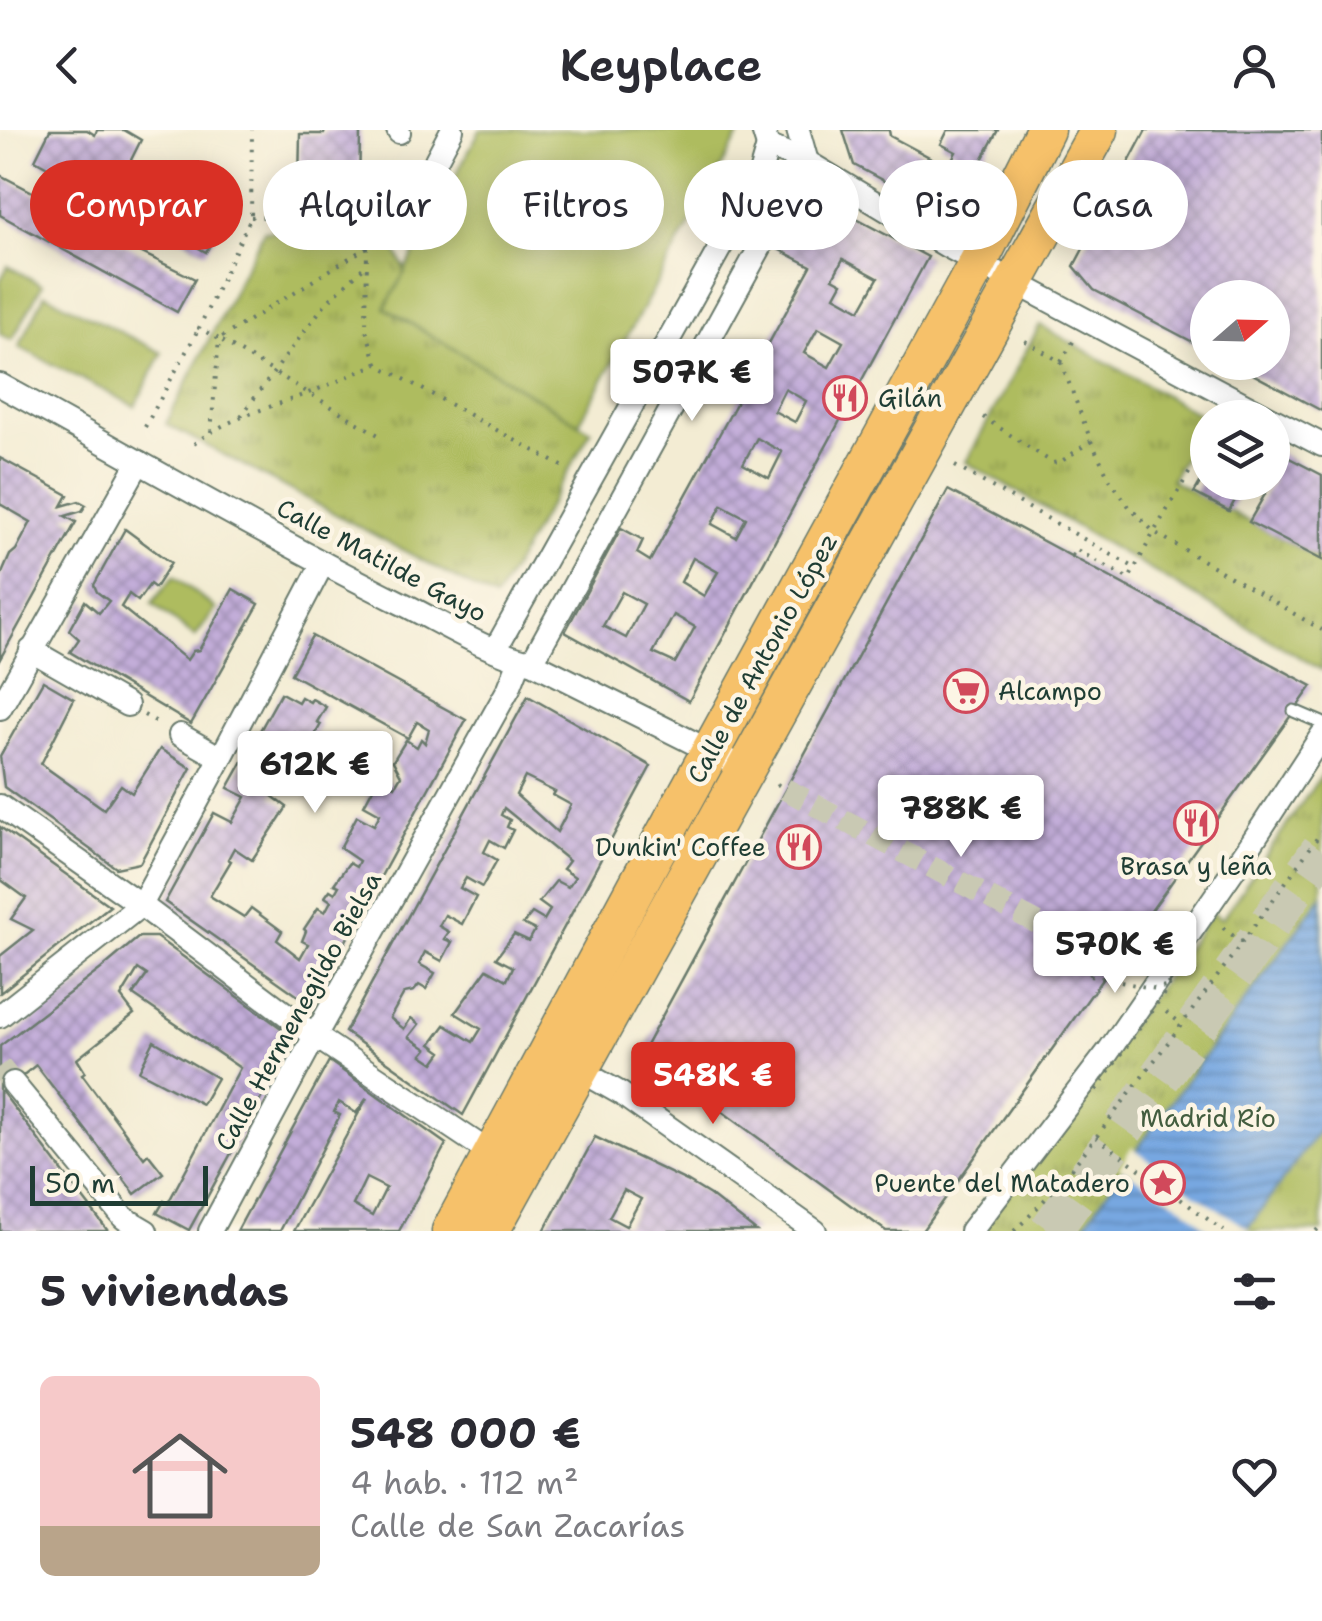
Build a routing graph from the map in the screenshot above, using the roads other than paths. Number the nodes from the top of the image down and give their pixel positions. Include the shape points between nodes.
1 (452, 130) edge
2 (798, 130) edge
3 (1046, 130) edge
4 (1099, 130) edge
5 (765, 138) edge
6 (434, 160) edge
7 (804, 160) edge
8 (806, 160) edge
9 (859, 193) edge
10 (757, 250) edge
11 (978, 263) junction
12 (1014, 283) junction
13 (0, 385) edge
14 (1237, 400) edge
15 (1290, 428) edge
16 (1322, 445) edge
17 (139, 462) junction
18 (323, 563) junction
19 (31, 650) junction
20 (495, 650) junction
21 (526, 661) junction
22 (127, 704) road end
23 (0, 708) edge
24 (1294, 711) dead end
25 (1322, 722) edge
26 (180, 735) road end
27 (1322, 736) edge
28 (711, 752) junction
29 (221, 758) junction
30 (762, 777) junction
31 (0, 806) edge
32 (141, 905) junction
33 (0, 1016) edge
34 (314, 1036) junction
35 (564, 1062) junction
36 (12, 1084) tunnel mouth
37 (492, 1154) junction
38 (146, 1231) edge
39 (210, 1231) edge
40 (451, 1231) edge
41 (490, 1231) edge
42 (815, 1231) edge
43 (971, 1231) edge

1 - 6 street
2 - 8 street
3 - 11 main road, Calle de Antonio López
4 - 12 main road, Calle de Antonio López
5 - 7 street
5 - 20 street via 758,180
9 - 11 street
10 - 21 street, Calle Hermenegildo Bielsa
11 - 12 street
11 - 28 main road, Calle de Antonio López
12 - 14 street
12 - 30 main road, Calle de Antonio López
13 - 17 street, Calle Matilde Gayo
15 - 16 street
17 - 18 street, Calle Matilde Gayo
17 - 19 street
18 - 20 street, Calle Matilde Gayo
18 - 29 street
19 - 22 street
19 - 23 street
20 - 21 street, Calle Matilde Gayo
21 - 28 street, Calle Matilde Gayo
21 - 34 street, Calle Hermenegildo Bielsa
24 - 25 lane
26 - 29 street
27 - 43 street via 1108,1052
28 - 30 street, Calle Matilde Gayo
28 - 35 main road, Calle de Antonio López
29 - 32 street
30 - 35 main road, Calle de Antonio López
31 - 32 street
32 - 33 street
32 - 34 street
34 - 37 street
34 - 39 street, Calle Hermenegildo Bielsa
35 - 37 main road, Calle de Antonio López
35 - 41 main road, Calle de Antonio López
35 - 42 street
36 - 38 street via 124,1218
37 - 40 main road, Calle de Antonio López

